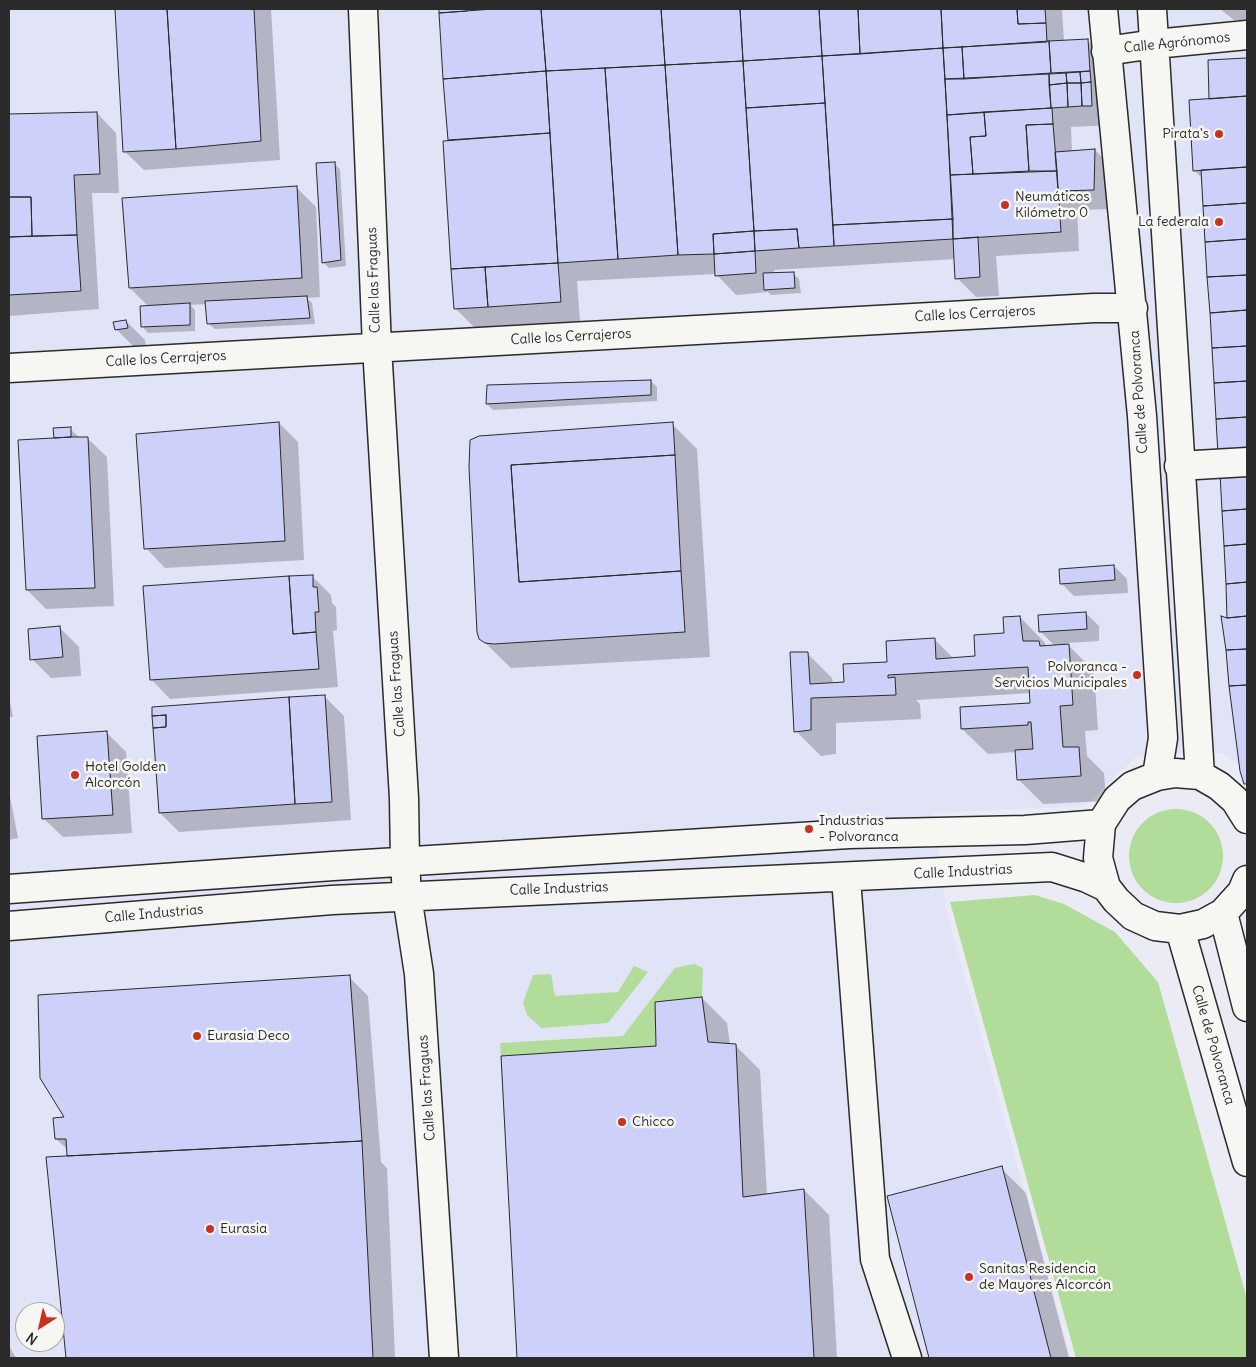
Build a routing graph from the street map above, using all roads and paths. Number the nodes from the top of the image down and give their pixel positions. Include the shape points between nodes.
1 (363, 9) edge
2 (1104, 9) edge
3 (1152, 9) edge
4 (1247, 35) edge
5 (1155, 44) junction
6 (1106, 52) junction
7 (1133, 308) junction
8 (377, 347) junction
9 (9, 368) edge
10 (1247, 462) edge
11 (1180, 466) junction
12 (1200, 775) junction
13 (1157, 776) junction
14 (1243, 807) edge
15 (1101, 824) junction
16 (405, 862) junction
17 (846, 878) junction
18 (1247, 880) edge
19 (1106, 887) junction
20 (9, 889) edge
21 (407, 896) junction
22 (1223, 913) junction
23 (9, 926) edge
24 (1180, 929) junction
25 (1247, 1007) edge
26 (1247, 1162) edge
27 (444, 1358) edge
28 (906, 1358) edge

1 - 8 street, Calle las Fraguas
2 - 6 street, Calle de Polvoranca
3 - 5 street
4 - 5 street, Calle Agrónomos
5 - 6 street, Calle Agrónomos
5 - 11 street
6 - 7 street, Calle de Polvoranca
7 - 8 street, Calle los Cerrajeros via 1084,308
7 - 13 street, Calle de Polvoranca via 1163,738
8 - 9 street, Calle los Cerrajeros
8 - 16 street, Calle las Fraguas
10 - 11 street
11 - 12 street
12 - 13 street via 1175,773
12 - 14 street via 1219,786
13 - 15 street via 1132,786 1117,800
15 - 16 street via 1025,830 849,834
15 - 19 street via 1098,858
16 - 20 street
16 - 21 street, Calle las Fraguas
17 - 19 street, Calle Industrias via 1052,867
17 - 21 street, Calle Industrias
17 - 28 street via 875,1258
18 - 22 street via 1242,892
19 - 24 street via 1133,916 1156,926
21 - 23 street, Calle Industrias
21 - 27 street, Calle las Fraguas via 419,974
22 - 24 street via 1203,924
22 - 25 street
24 - 26 street, Calle de Polvoranca

